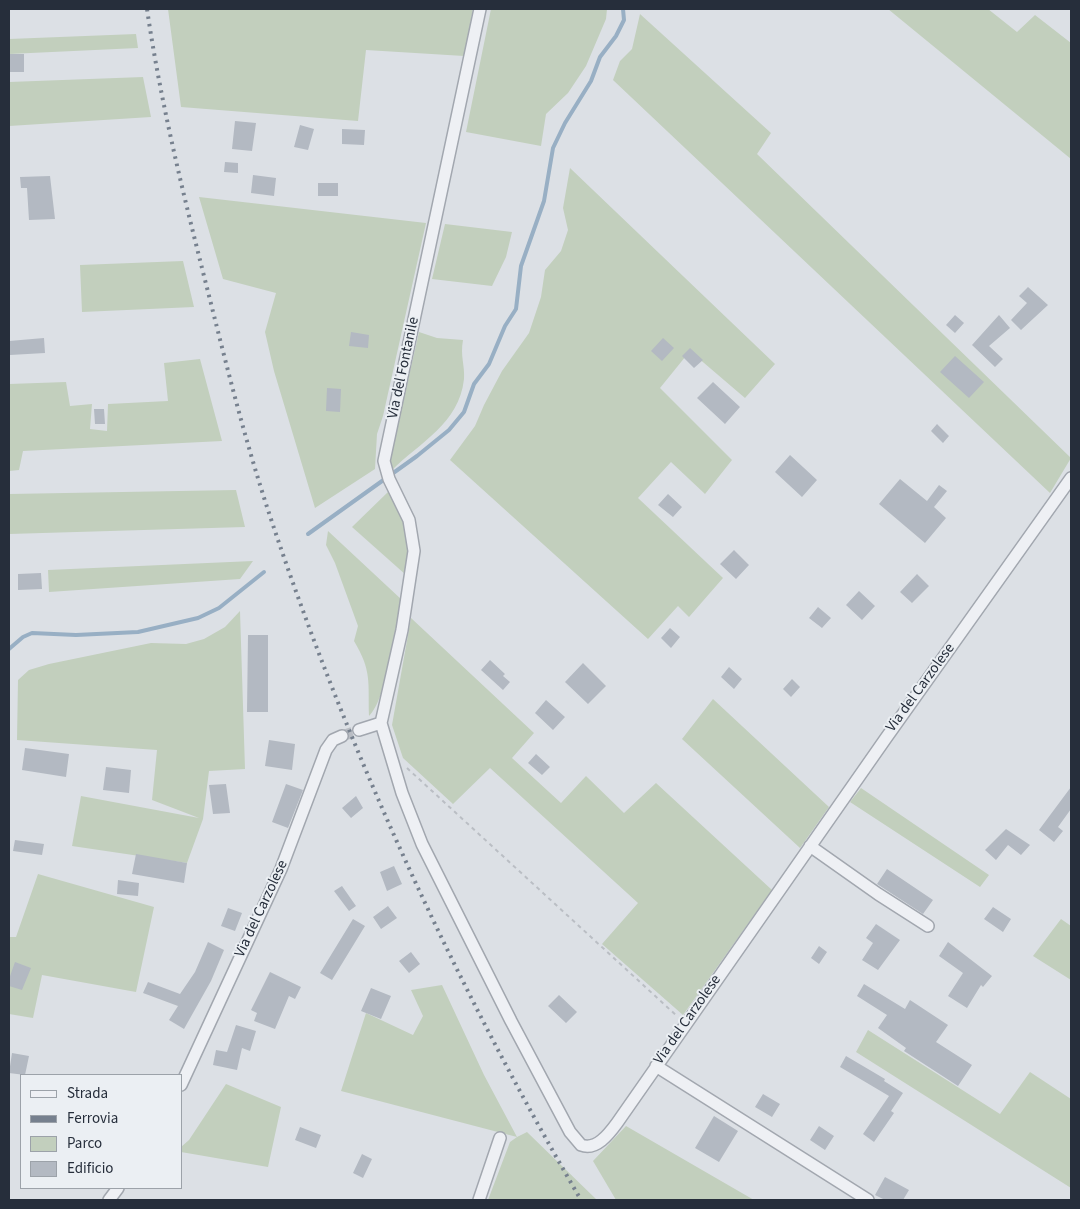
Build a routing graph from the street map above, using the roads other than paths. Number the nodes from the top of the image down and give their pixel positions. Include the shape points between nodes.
1 (480, 9) edge
2 (1071, 478) edge
3 (381, 723) junction
4 (359, 730) tunnel mouth
5 (342, 736) tunnel mouth
6 (810, 846) junction
7 (928, 926) dead end
8 (656, 1066) junction
9 (182, 1083) edge
10 (500, 1138) dead end
11 (117, 1189) edge
12 (109, 1200) edge
13 (479, 1200) edge
14 (868, 1200) edge

1 - 3 street, Via del Fontanile via 384,466 412,528 414,557
2 - 6 street, Via del Carzolese
3 - 4 street
3 - 8 street, Via del Carzolese via 405,803 424,849 524,1046 578,1142 590,1146 605,1138
5 - 9 street, Via del Carzolese via 326,750 287,856
6 - 7 street
6 - 8 street, Via del Carzolese
8 - 14 street
10 - 13 street
11 - 12 street

